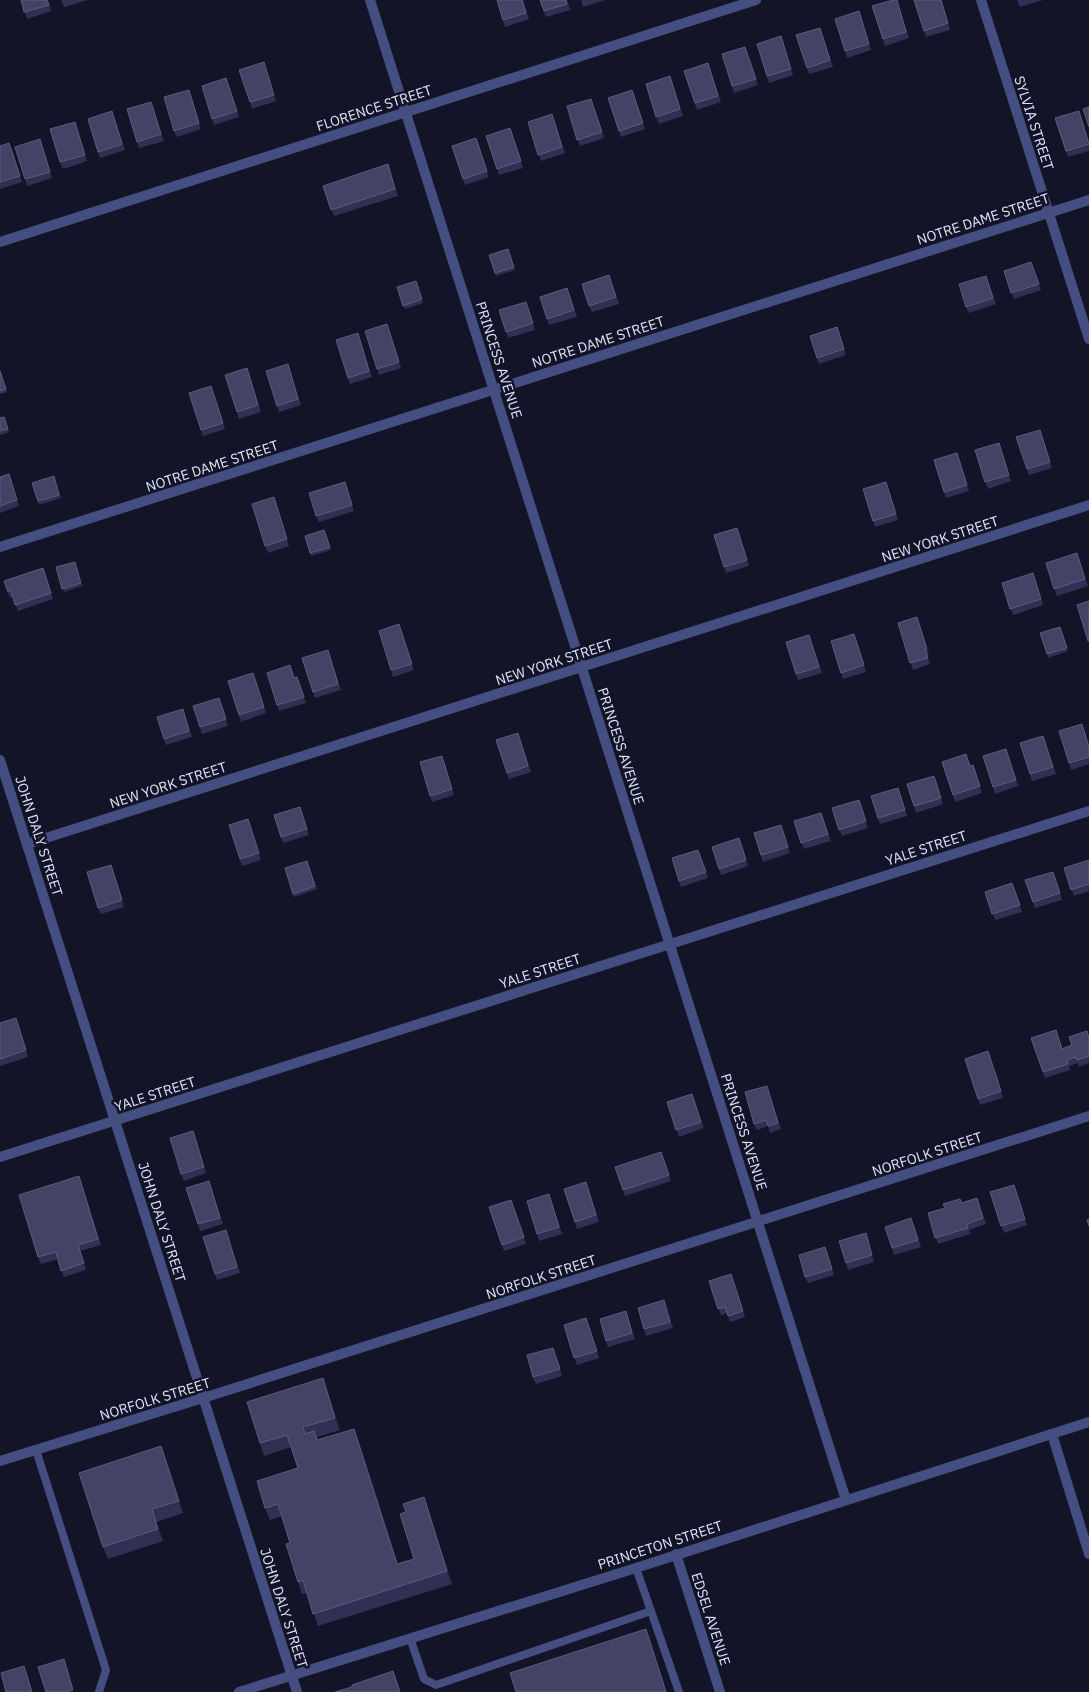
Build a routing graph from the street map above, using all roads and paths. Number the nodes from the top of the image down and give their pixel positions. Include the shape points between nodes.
1 (370, 0) edge
2 (756, 0) edge
3 (981, 0) edge
4 (405, 112) junction
5 (1089, 200) edge
6 (1049, 213) junction
7 (0, 242) edge
8 (1089, 339) edge
9 (494, 390) junction
10 (1089, 505) edge
11 (0, 547) edge
12 (582, 668) junction
13 (0, 760) edge
14 (1089, 811) edge
15 (27, 844) junction
16 (670, 944) junction
17 (1089, 1116) edge
18 (115, 1121) junction
19 (0, 1156) edge
20 (758, 1222) junction
21 (204, 1398) junction
22 (1089, 1422) edge
23 (1052, 1434) junction
24 (36, 1450) junction
25 (0, 1461) edge
26 (846, 1500) junction
27 (676, 1554) junction
28 (1089, 1554) edge
29 (636, 1568) junction
30 (651, 1611) junction
31 (410, 1638) junction
32 (292, 1676) junction
33 (99, 1692) edge
34 (239, 1692) edge
35 (297, 1692) edge
36 (678, 1692) edge
37 (720, 1692) edge

1 - 4 street, PRINCESS AVENUE
2 - 4 street, FLORENCE STREET
3 - 6 street, SYLVIA STREET
4 - 7 street, FLORENCE STREET
4 - 9 street, PRINCESS AVENUE
5 - 6 street, NOTRE DAME STREET
6 - 8 street, SYLVIA STREET
6 - 9 street, NOTRE DAME STREET
9 - 11 street, NOTRE DAME STREET
9 - 12 street, PRINCESS AVENUE
10 - 12 street, NEW YORK STREET
12 - 15 street, NEW YORK STREET
12 - 16 street, PRINCESS AVENUE
13 - 15 street, JOHN DALY STREET
14 - 16 street, YALE STREET
15 - 18 street, JOHN DALY STREET
16 - 18 street, YALE STREET
16 - 20 street, PRINCESS AVENUE
17 - 20 street, NORFOLK STREET
18 - 19 street, YALE STREET
18 - 21 street, JOHN DALY STREET
20 - 21 street, NORFOLK STREET
20 - 26 street, PRINCESS AVENUE
21 - 24 street, NORFOLK STREET
21 - 32 street, JOHN DALY STREET
22 - 23 street, PRINCETON STREET
23 - 26 street, PRINCETON STREET
23 - 28 street
24 - 25 street, NORFOLK STREET
24 - 33 lane via 106,1670
26 - 27 street, PRINCETON STREET
27 - 29 street, PRINCETON STREET
27 - 37 street, EDSEL AVENUE
29 - 30 lane
29 - 31 street, PRINCETON STREET
30 - 31 lane via 436,1685 424,1680
30 - 36 lane
31 - 32 street, PRINCETON STREET
32 - 34 street, PRINCETON STREET
32 - 35 street, JOHN DALY STREET

